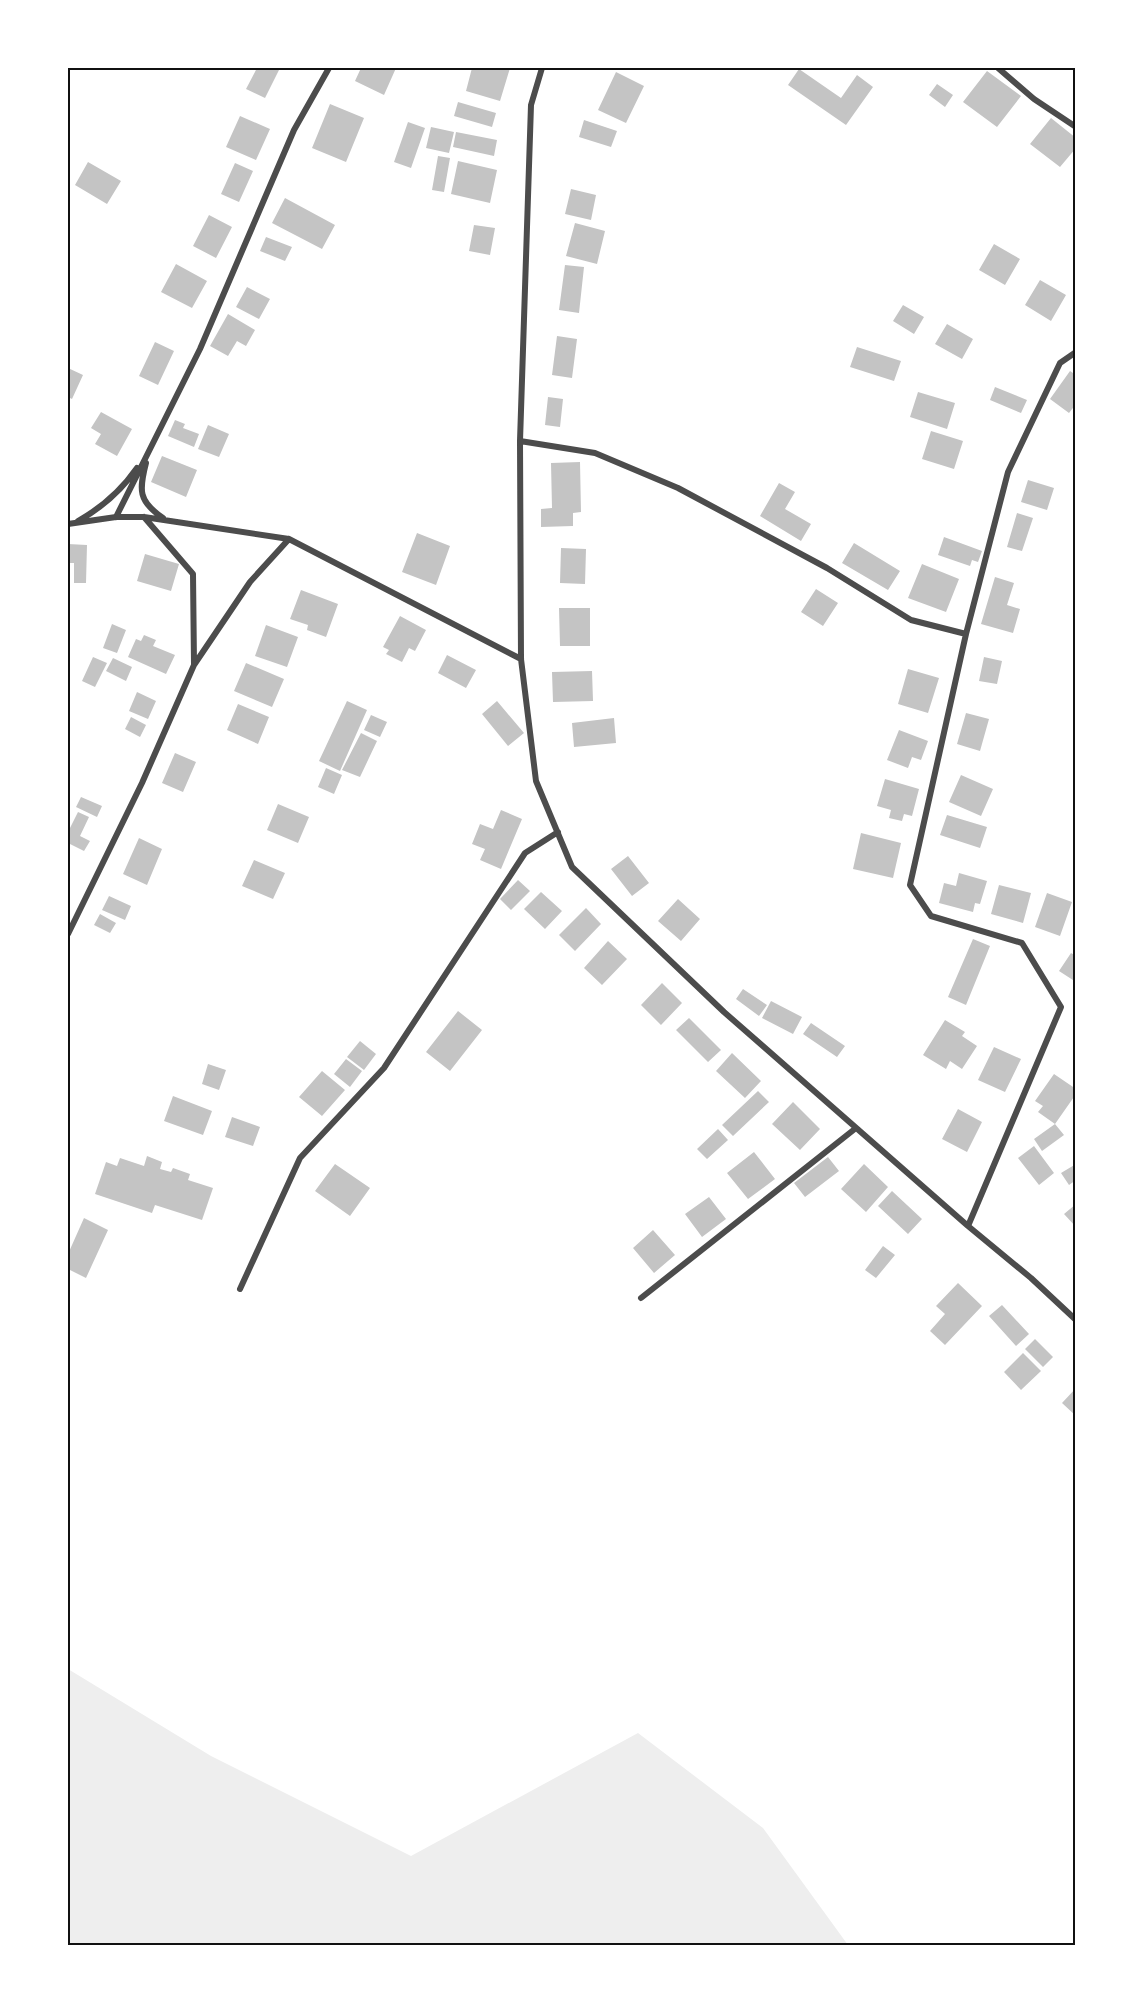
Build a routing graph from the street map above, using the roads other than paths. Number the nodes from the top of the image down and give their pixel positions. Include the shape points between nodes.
1 (329, 68) edge
2 (542, 68) edge
3 (998, 68) edge
4 (1076, 127) edge
5 (1076, 352) edge
6 (520, 441) junction
7 (150, 450) junction
8 (116, 517) junction
9 (144, 517) junction
10 (165, 520) junction
11 (71, 524) edge
12 (289, 539) junction
13 (966, 634) junction
14 (521, 659) junction
15 (194, 665) junction
16 (558, 832) junction
17 (68, 934) edge
18 (856, 1128) junction
19 (968, 1226) junction
20 (240, 1289) dead end
21 (641, 1298) dead end
22 (1076, 1320) edge

1 - 7 street via 294,130 200,349
2 - 6 street via 531,105
3 - 4 street via 1034,99
5 - 13 street via 1060,363 1008,472
6 - 13 street via 595,453 668,483 827,568 912,620
6 - 14 street
7 - 8 street
7 - 10 street via 141,483 143,497 148,508
7 - 11 street via 111,499
8 - 9 street
8 - 11 street
9 - 10 street
9 - 15 street via 193,574
10 - 12 street
12 - 14 street
12 - 15 street via 250,582
13 - 19 street via 910,885 931,916 1022,944 1061,1007
14 - 16 street via 536,781
15 - 17 street
16 - 18 street via 572,867 724,1012
16 - 20 street via 525,853 384,1068 300,1158
18 - 19 street
18 - 21 street
19 - 22 street

